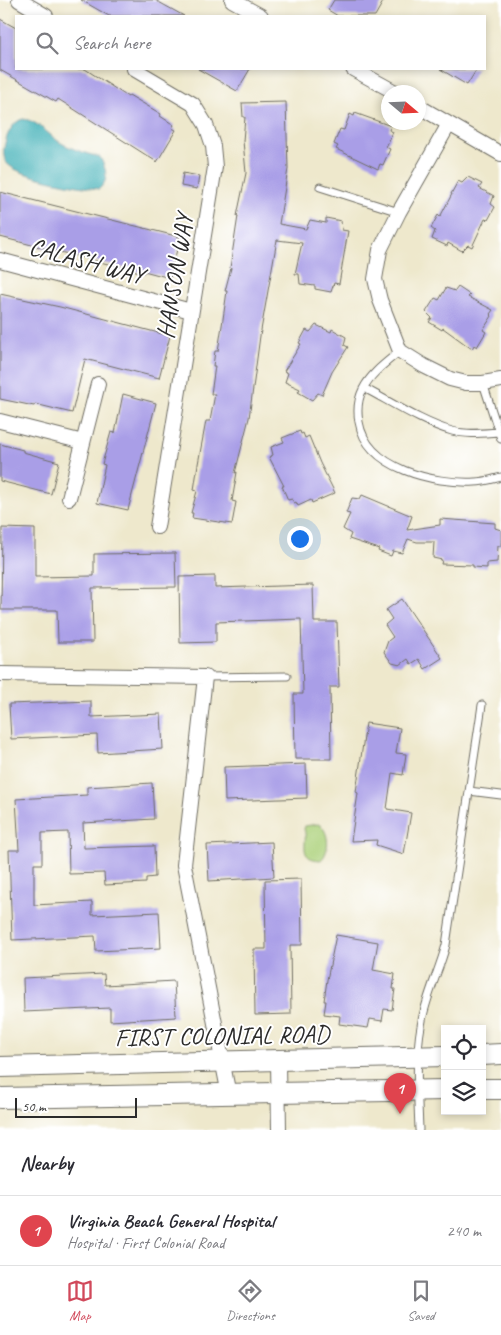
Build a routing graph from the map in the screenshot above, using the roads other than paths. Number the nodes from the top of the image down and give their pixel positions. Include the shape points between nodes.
1 (19, 0) edge
2 (232, 0) edge
3 (44, 15) edge
4 (258, 15) edge
5 (136, 70) edge
6 (355, 70) edge
7 (382, 85) edge
8 (426, 111) edge
9 (449, 124) junction
10 (501, 154) edge
11 (320, 187) dead end
12 (399, 212) junction
13 (0, 260) edge
14 (191, 311) junction
15 (400, 351) junction
16 (501, 380) edge
17 (483, 383) junction
18 (98, 384) dead end
19 (364, 388) junction
20 (0, 421) edge
21 (498, 432) junction
22 (501, 440) edge
23 (83, 442) junction
24 (501, 477) edge
25 (69, 498) dead end
26 (157, 527) dead end
27 (0, 674) edge
28 (288, 676) dead end
29 (205, 677) junction
30 (482, 705) dead end
31 (469, 791) junction
32 (501, 796) edge
33 (501, 1054) edge
34 (486, 1055) edge
35 (419, 1056) junction
36 (441, 1056) edge
37 (278, 1060) junction
38 (221, 1062) junction
39 (0, 1067) edge
40 (501, 1088) edge
41 (486, 1089) edge
42 (418, 1090) junction
43 (441, 1090) edge
44 (279, 1093) junction
45 (228, 1095) junction
46 (0, 1098) edge
47 (279, 1130) edge
48 (419, 1130) edge

1 - 3 street
2 - 4 street
5 - 14 street, HANSON WAY via 193,104 206,125 213,146 215,167
6 - 7 street
8 - 9 street
9 - 10 street
9 - 12 street
11 - 12 lane
12 - 15 street via 380,250 375,279
13 - 14 street, CALASH WAY
14 - 26 street, HANSON WAY
15 - 17 street via 450,379
15 - 19 lane via 371,377
16 - 17 street
17 - 21 lane
18 - 23 street
19 - 21 lane via 453,432
19 - 24 lane via 358,415 360,429 373,452 385,461 407,471 451,482
20 - 23 street
21 - 22 lane
23 - 25 street
27 - 29 street
28 - 29 lane
29 - 38 street via 184,865
30 - 31 lane
31 - 32 lane
31 - 35 lane via 446,945 420,1027
33 - 34 main road
35 - 36 main road, FIRST COLONIAL ROAD
35 - 37 main road, FIRST COLONIAL ROAD
35 - 42 lane
37 - 38 main road, FIRST COLONIAL ROAD
37 - 44 street
38 - 39 main road, FIRST COLONIAL ROAD
38 - 45 street
40 - 41 main road
42 - 43 main road
42 - 44 main road
42 - 48 lane
44 - 45 main road
44 - 47 street
45 - 46 main road

